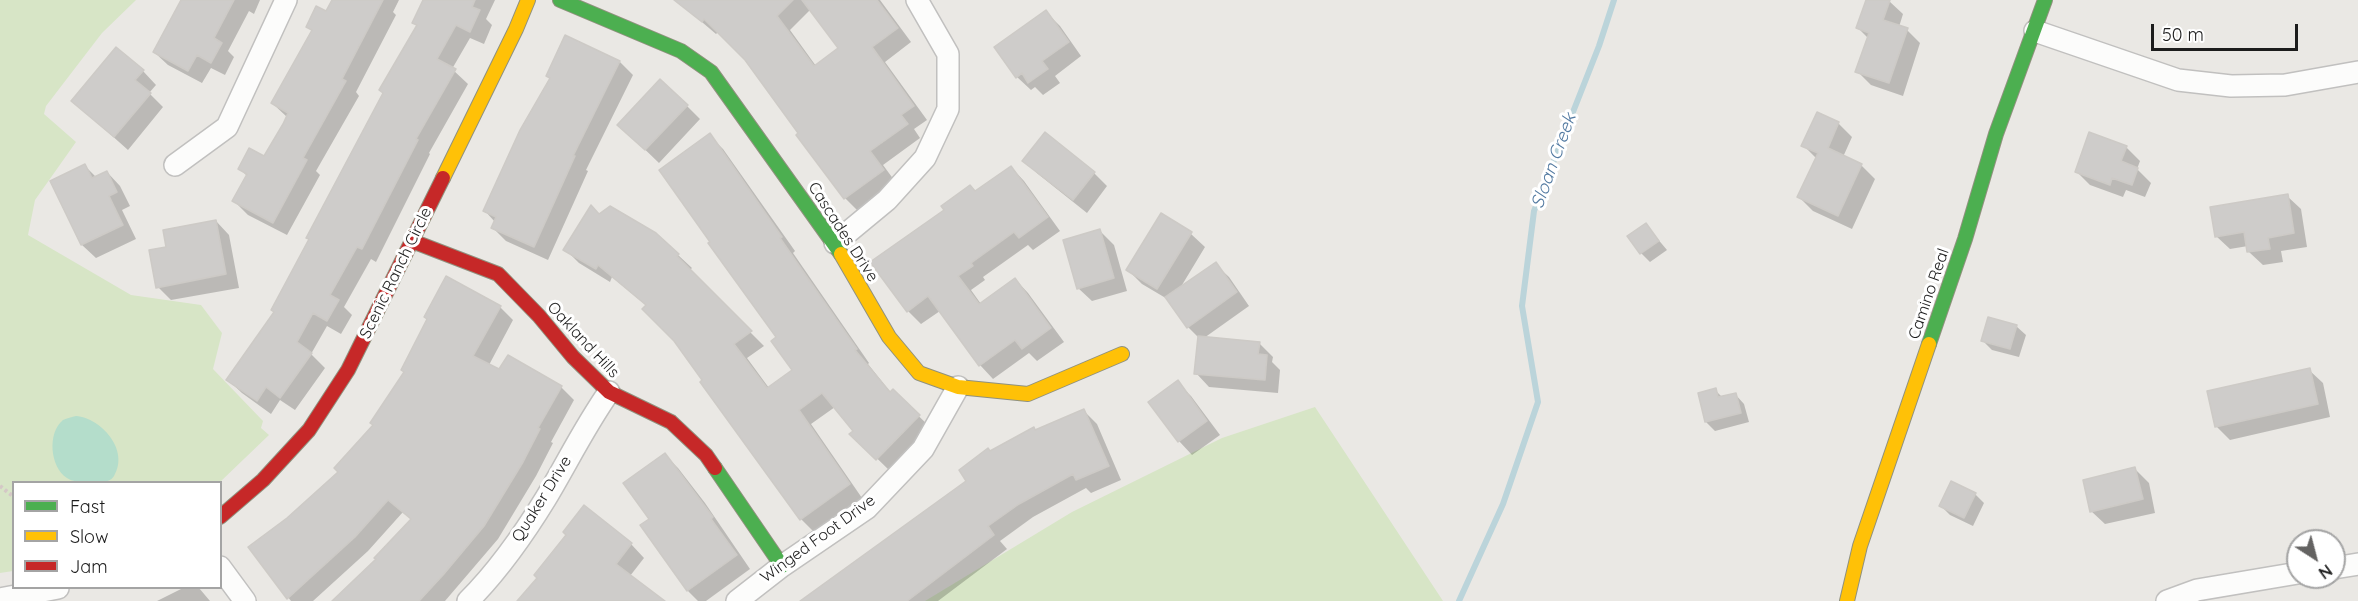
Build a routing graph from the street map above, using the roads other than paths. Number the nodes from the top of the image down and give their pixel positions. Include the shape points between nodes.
1 (286, 0) edge
2 (528, 0) edge
3 (560, 0) edge
4 (917, 0) edge
5 (2045, 0) edge
6 (2035, 31) junction
7 (2358, 72) edge
8 (175, 165) dead end
9 (412, 241) junction
10 (835, 243) junction
11 (1122, 354) dead end
12 (958, 387) junction
13 (609, 392) junction
14 (222, 515) edge
15 (782, 566) junction
16 (222, 570) edge
17 (2286, 575) edge
18 (53, 589) edge
19 (0, 599) edge
20 (245, 601) edge
21 (468, 601) edge
22 (737, 601) edge
23 (1847, 601) edge
24 (2167, 601) edge

1 - 8 street via 227,127
2 - 9 street, Scenic Ranch Circle
3 - 10 street, Cascades Drive via 681,51 711,72
4 - 10 street via 948,54 948,109 925,158 887,200
5 - 6 street, Camino Real
6 - 7 street via 2178,80 2231,86 2285,85
6 - 23 street, Camino Real via 1996,134 1965,239 1860,546
9 - 13 street, Oakland Hills via 498,274
9 - 14 street, Scenic Ranch Circle via 348,370 327,403 288,454
10 - 12 street, Cascades Drive via 889,337 919,373
11 - 12 street, Cascades Drive via 1028,394
12 - 15 street, Winged Foot Drive via 923,449 867,508
13 - 15 street, Oakland Hills via 671,422 706,455
13 - 21 street, Quaker Drive via 545,499 488,581
15 - 22 street, Winged Foot Drive
16 - 20 street
17 - 24 street via 2197,590
18 - 19 street

